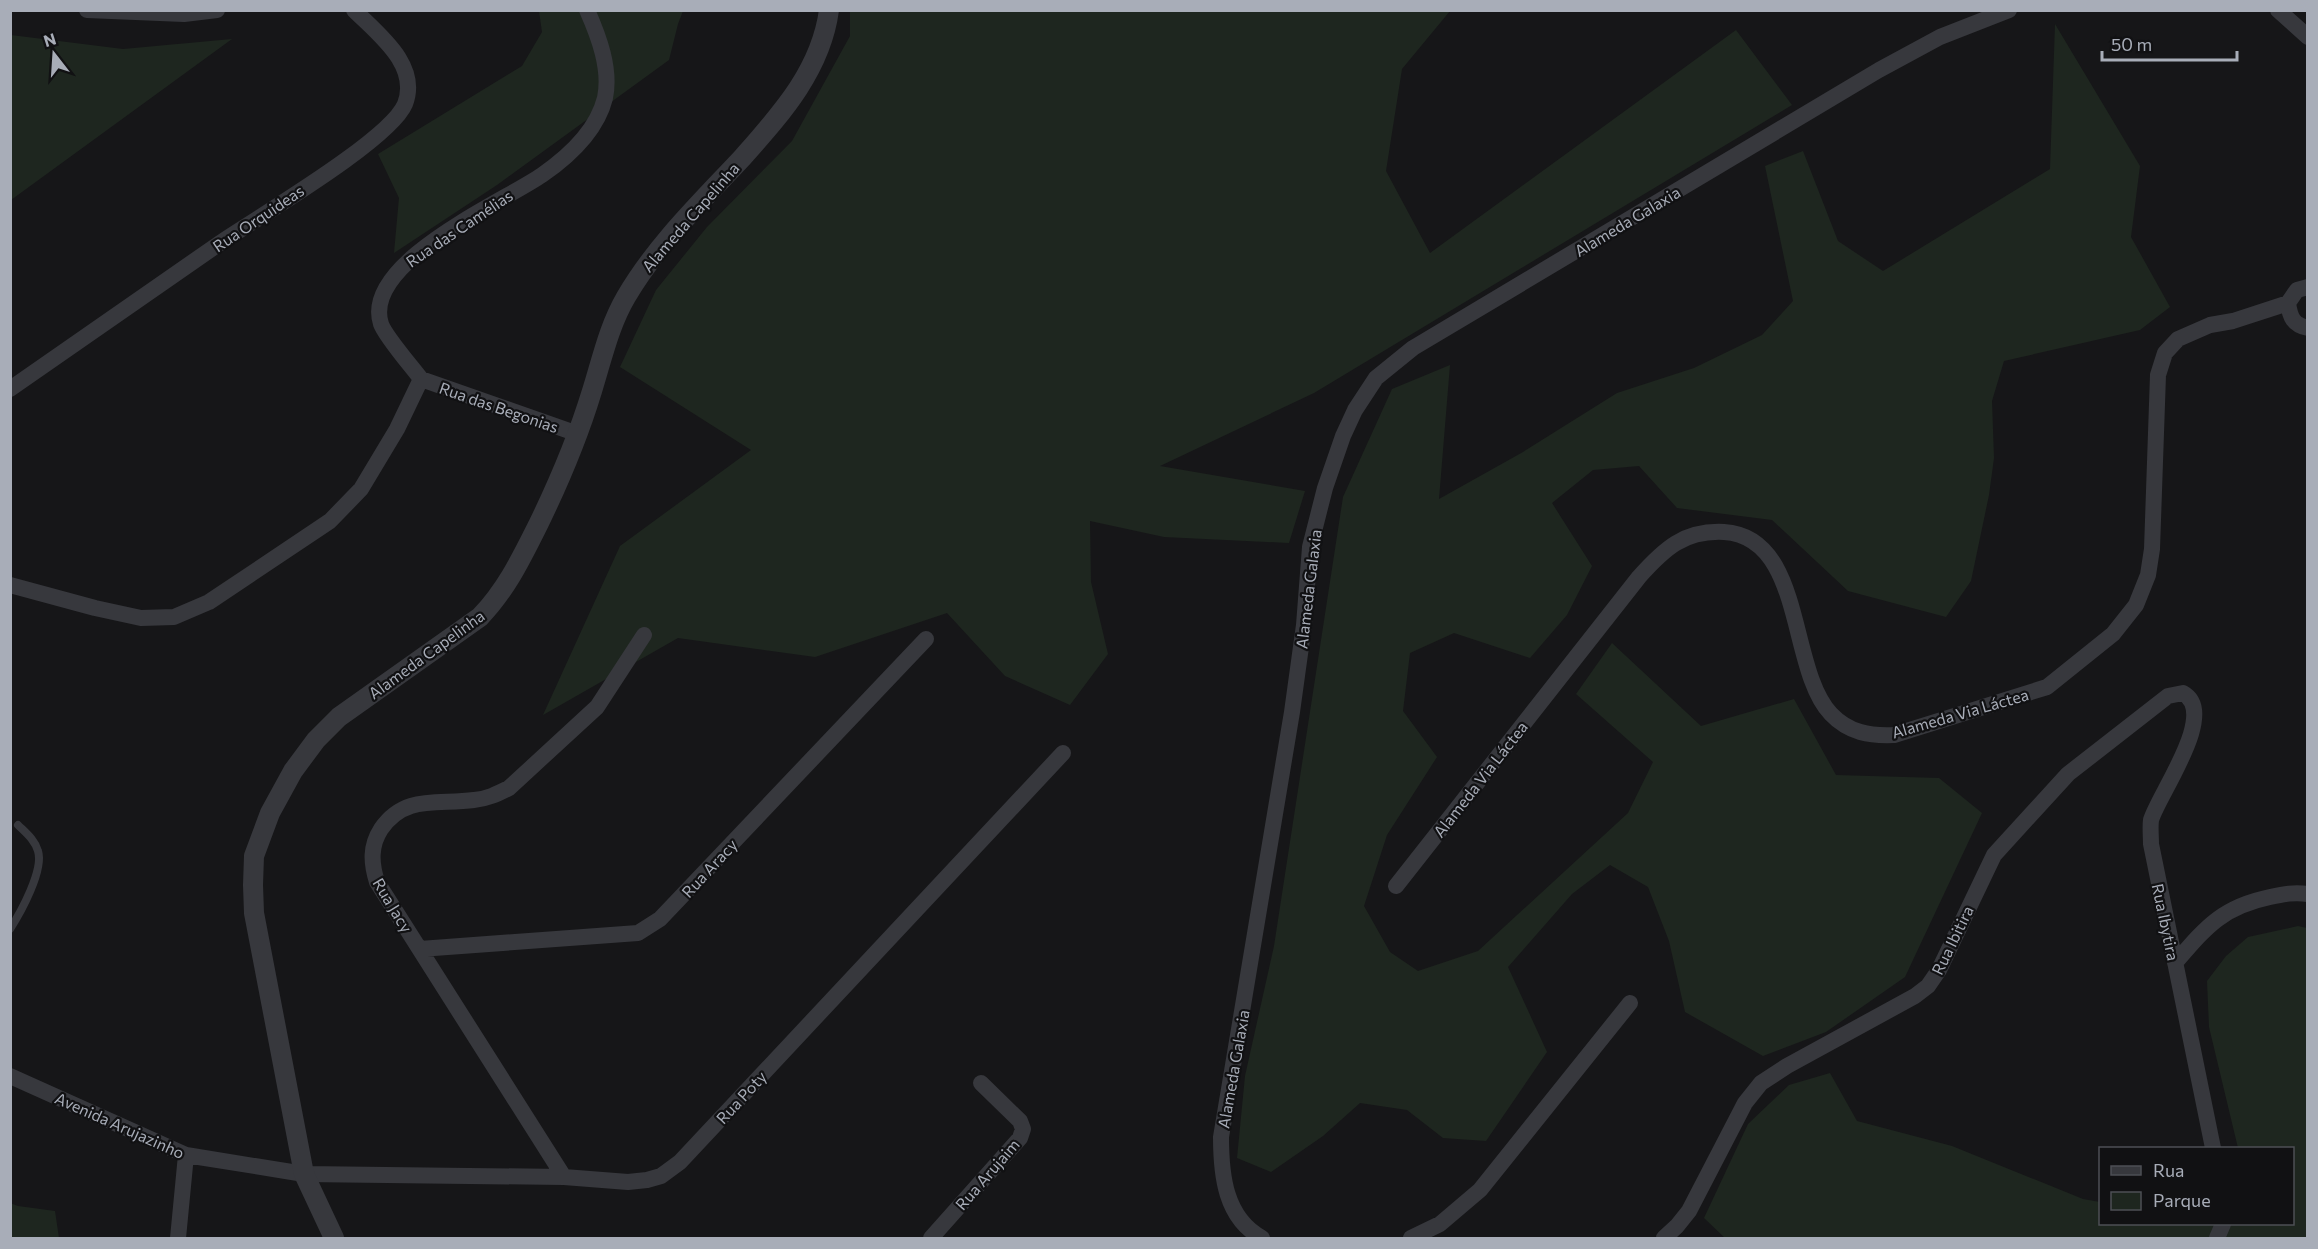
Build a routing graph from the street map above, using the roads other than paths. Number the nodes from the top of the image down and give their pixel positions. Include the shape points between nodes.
1 (87, 10) edge
2 (218, 10) edge
3 (354, 10) edge
4 (587, 10) edge
5 (829, 10) edge
6 (2009, 10) edge
7 (2278, 10) edge
8 (2307, 37) edge
9 (2307, 287) edge
10 (2288, 303) junction
11 (2307, 328) edge
12 (421, 380) junction
13 (10, 389) edge
14 (578, 434) junction
15 (10, 585) edge
16 (644, 635) dead end
17 (926, 639) dead end
18 (2191, 701) joint
19 (1063, 753) dead end
20 (18, 825) dead end
21 (1396, 886) dead end
22 (2307, 894) edge
23 (10, 929) edge
24 (420, 949) junction
25 (2175, 963) junction
26 (1630, 1003) dead end
27 (10, 1077) edge
28 (981, 1083) dead end
29 (2213, 1147) edge
30 (186, 1155) junction
31 (304, 1174) junction
32 (564, 1177) junction
33 (2223, 1225) edge
34 (178, 1239) edge
35 (334, 1239) edge
36 (931, 1239) edge
37 (1262, 1239) edge
38 (1411, 1239) edge
39 (1664, 1239) edge
40 (2217, 1239) edge

1 - 2 street via 184,15
3 - 13 street, Rua Orquideas via 396,53 409,79 405,104 391,123 352,154
4 - 12 street, Rua das Camélias via 599,37 607,75 597,118 581,142 543,174 427,246 397,270 381,295 381,325
5 - 14 street, Alameda Capelinha via 816,56 784,111 664,243 625,298 608,336
6 - 37 street, Alameda Galaxia via 1940,37 1880,70 1413,348 1377,378 1355,410 1325,488 1310,547 1292,712 1221,1137 1221,1170 1232,1207 1251,1232
7 - 8 street
9 - 10 street via 2297,290
10 - 11 street via 2290,317
10 - 21 street, Alameda Via Láctea via 2195,331 2178,339 2165,353 2158,375 2148,575 2136,605 2113,634 2047,687 1894,735 1872,736 1849,728 1831,714 1818,695 1773,560 1755,542 1732,533 1709,531 1684,538 1662,552 1639,577
12 - 14 street, Rua das Begonias
12 - 15 street via 361,489 330,521 208,602 174,616 141,618
14 - 31 street, Alameda Capelinha via 513,576 497,599 480,617 339,717 316,740 270,813 254,856 254,913
16 - 24 street, Rua Jacy via 597,707 509,788 474,801 427,802 404,807 388,819 375,838 372,864 377,882
17 - 24 street, Rua Aracy via 660,919 638,933
18 - 25 street, Rua Ibytira via 2194,716 2190,740 2151,821 2154,865
18 - 39 street, Rua Ibitira via 2183,693 2168,696 2068,774 1994,855 1928,986 1761,1083 1745,1103 1689,1212
19 - 32 street, Rua Poty via 680,1162 661,1176 647,1180
20 - 23 lane via 35,843 39,854 35,879
22 - 25 street via 2294,892 2227,911 2208,925
24 - 32 street, Rua Jacy
25 - 29 street, Rua Ibytira
26 - 38 street via 1480,1190 1440,1224
27 - 30 street, Avenida Arujazinho
28 - 36 street, Rua Arujaim via 1020,1121 1023,1129 1020,1138
30 - 31 street, Avenida Arujazinho
30 - 34 street
31 - 32 street, Rua Poty
31 - 35 street, Alameda Capelinha
33 - 40 street

